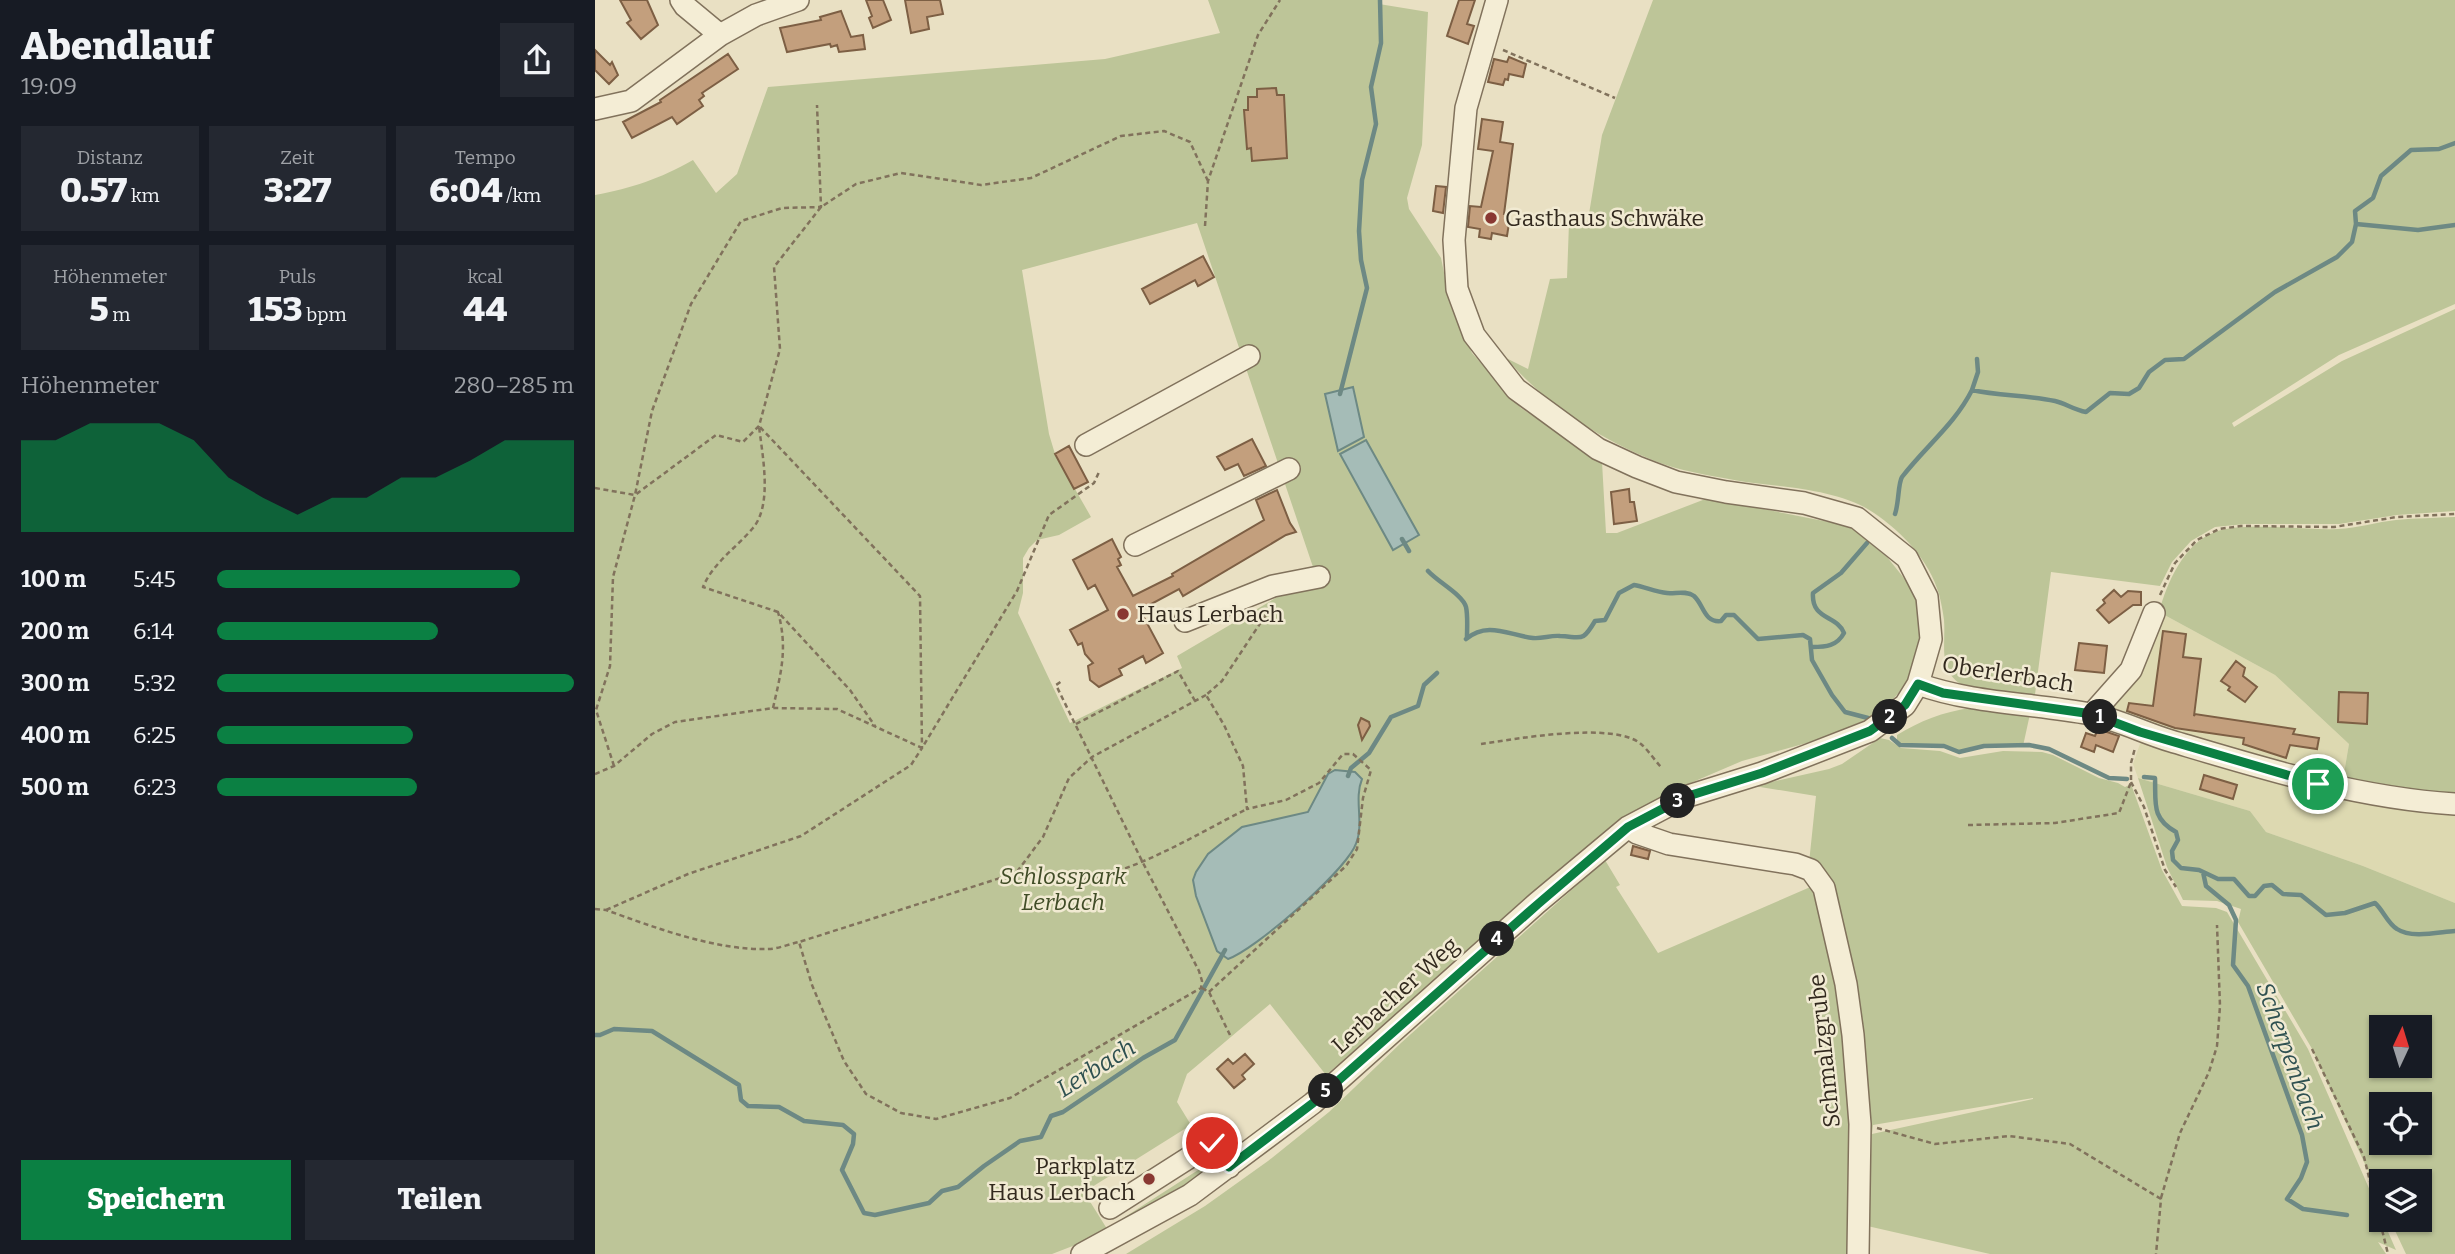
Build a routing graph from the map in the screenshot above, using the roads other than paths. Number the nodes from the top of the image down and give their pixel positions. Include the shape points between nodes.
1 (681, 0) edge
2 (798, 0) edge
3 (1497, 0) edge
4 (720, 35) junction
5 (595, 108) edge
6 (1249, 356) dead end
7 (1086, 445) dead end
8 (1289, 469) dead end
9 (1135, 545) dead end
10 (1319, 577) dead end
11 (2154, 613) road end
12 (1185, 621) dead end
13 (1918, 684) junction
14 (2092, 714) junction
15 (2455, 804) edge
16 (1628, 827) junction
17 (1229, 1167) junction
18 (1110, 1208) dead end
19 (1082, 1254) edge
20 (1858, 1254) edge

1 - 4 street
2 - 4 street via 756,15
3 - 13 street via 1466,108 1454,240 1457,289 1474,335 1516,389 1608,453 1676,482 1804,503 1857,518 1907,558 1927,597 1931,639
4 - 5 street via 631,101
6 - 7 street
8 - 9 street
10 - 12 street via 1273,586
11 - 14 street via 2131,670
13 - 14 street, Oberlerbach via 1956,695
13 - 16 street, Lerbacher Weg via 1905,705 1870,731 1685,797
14 - 15 street, Oberlerbach via 2318,784 2411,802
16 - 17 street, Lerbacher Weg via 1313,1103
16 - 20 street, Schmalzgrube via 1669,844 1794,864 1811,870 1824,888 1853,1035 1860,1124
17 - 18 street via 1212,1143
17 - 19 street, Lerbacher Weg via 1189,1195

